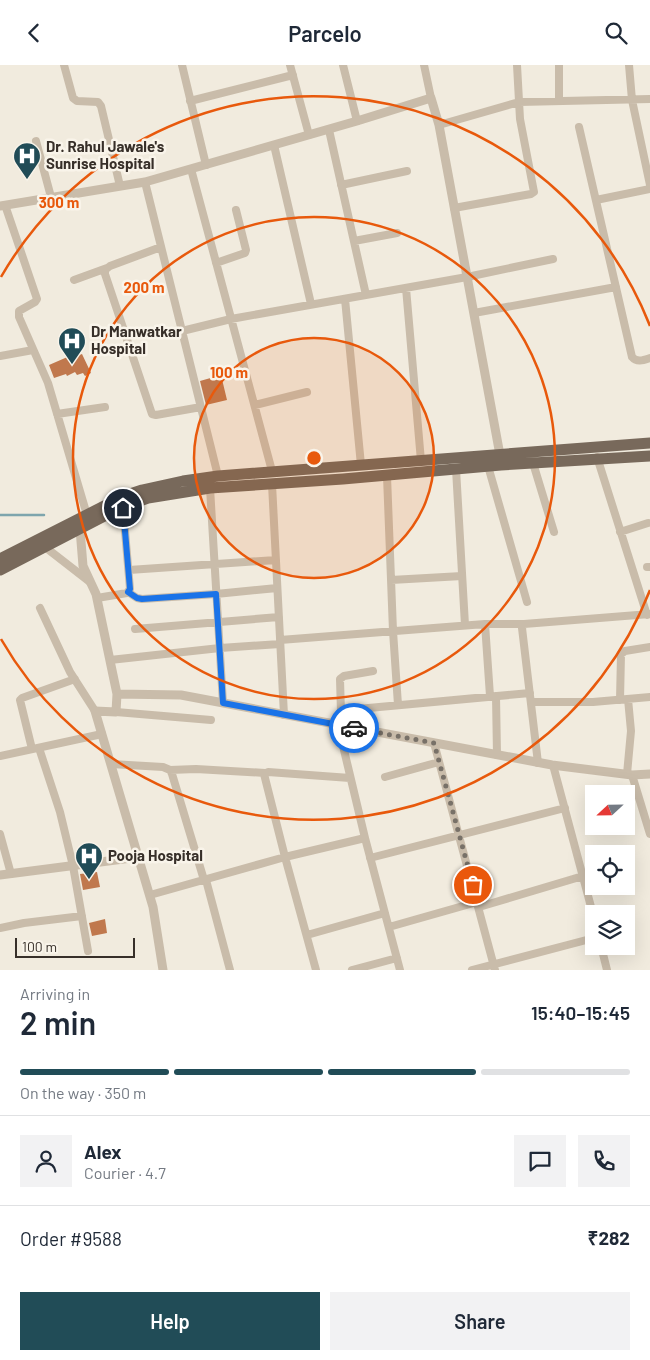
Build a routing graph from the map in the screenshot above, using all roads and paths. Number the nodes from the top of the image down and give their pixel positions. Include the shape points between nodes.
1 (64, 65) edge
2 (182, 65) edge
3 (290, 65) edge
4 (343, 65) edge
5 (424, 65) edge
6 (517, 65) edge
7 (559, 65) edge
8 (629, 65) edge
9 (293, 75) junction
10 (650, 99) edge
11 (190, 101) junction
12 (432, 101) junction
13 (559, 101) junction
14 (633, 103) junction
15 (519, 104) junction
16 (438, 120) junction
17 (357, 121) junction
18 (579, 127) dead end
19 (309, 135) junction
20 (330, 135) junction
21 (36, 141) dead end
22 (274, 145) junction
23 (206, 165) junction
24 (648, 166) edge
25 (191, 169) junction
26 (407, 171) dead end
27 (145, 182) junction
28 (341, 185) junction
29 (650, 185) edge
30 (120, 186) junction
31 (650, 189) edge
32 (51, 197) junction
33 (596, 200) junction
34 (2, 205) edge
35 (454, 208) junction
36 (236, 210) dead end
37 (397, 233) dead end
38 (354, 241) junction
39 (161, 247) junction
40 (553, 259) dead end
41 (216, 263) junction
42 (107, 268) junction
43 (467, 277) junction
44 (74, 280) dead end
45 (616, 287) junction
46 (406, 288) junction
47 (366, 295) junction
48 (345, 299) junction
49 (312, 305) junction
50 (474, 313) junction
51 (231, 319) junction
52 (182, 331) junction
53 (33, 350) junction
54 (0, 356) edge
55 (650, 359) edge
56 (307, 392) dead end
57 (255, 405) junction
58 (105, 407) dead end
59 (201, 407) junction
60 (57, 414) junction
61 (650, 443) edge
62 (596, 453) junction
63 (500, 455) junction
64 (650, 456) edge
65 (421, 461) junction
66 (533, 463) junction
67 (361, 465) junction
68 (488, 466) junction
69 (456, 469) junction
70 (272, 471) junction
71 (387, 475) junction
72 (218, 477) junction
73 (272, 484) junction
74 (210, 489) junction
75 (123, 508) junction
76 (87, 515) junction
77 (648, 523) dead end
78 (80, 529) junction
79 (554, 531) dead end
80 (620, 531) junction
81 (45, 547) junction
82 (0, 559) edge
83 (276, 560) junction
84 (215, 565) junction
85 (0, 570) edge
86 (129, 570) junction
87 (462, 576) junction
88 (391, 579) junction
89 (90, 582) junction
90 (277, 588) junction
91 (128, 592) junction
92 (216, 594) junction
93 (97, 598) junction
94 (527, 602) dead end
95 (40, 608) dead end
96 (648, 615) edge
97 (279, 617) junction
98 (218, 623) junction
99 (485, 624) junction
100 (524, 624) junction
101 (465, 625) junction
102 (135, 629) dead end
103 (393, 631) junction
104 (280, 642) junction
105 (650, 647) edge
106 (220, 648) junction
107 (110, 660) junction
108 (373, 671) dead end
109 (75, 679) junction
110 (530, 693) junction
111 (118, 694) junction
112 (493, 696) junction
113 (650, 697) edge
114 (624, 699) junction
115 (531, 702) junction
116 (223, 703) junction
117 (398, 705) junction
118 (95, 711) junction
119 (116, 712) junction
120 (341, 713) junction
121 (284, 715) junction
122 (211, 720) dead end
123 (334, 725) junction
124 (102, 734) junction
125 (434, 743) junction
126 (36, 749) junction
127 (498, 755) junction
128 (0, 756) edge
129 (439, 762) junction
130 (538, 763) junction
131 (111, 764) junction
132 (553, 765) junction
133 (170, 770) junction
134 (265, 773) junction
135 (630, 774) junction
136 (650, 774) edge
137 (385, 777) dead end
138 (350, 778) junction
139 (565, 807) junction
140 (0, 834) edge
141 (650, 834) edge
142 (459, 835) junction
143 (365, 839) junction
144 (139, 857) junction
145 (285, 857) junction
146 (370, 858) junction
147 (73, 866) junction
148 (12, 874) junction
149 (0, 875) edge
150 (583, 876) junction
151 (205, 880) junction
152 (150, 895) junction
153 (478, 904) junction
154 (591, 905) edge
155 (385, 913) junction
156 (82, 916) junction
157 (389, 927) junction
158 (0, 928) edge
159 (307, 935) junction
160 (585, 941) edge
161 (88, 951) dead end
162 (603, 955) edge
163 (397, 958) junction
164 (494, 968) edge
165 (163, 970) edge
166 (230, 970) edge
167 (316, 970) edge
168 (352, 970) edge
169 (400, 970) edge
170 (472, 970) edge
171 (607, 970) edge

1 - 30 street via 72,98 98,101 101,106
2 - 11 street
3 - 9 street
4 - 17 street
5 - 12 street
6 - 15 street
7 - 13 street
8 - 14 street
9 - 11 street
9 - 19 street
10 - 14 street
11 - 23 street
12 - 16 street
12 - 17 street
13 - 14 street
13 - 15 street
14 - 24 street
15 - 16 street
15 - 35 street via 534,193
16 - 35 street
17 - 20 street
18 - 33 street
19 - 20 street
19 - 22 street
20 - 28 street
21 - 32 street
22 - 23 street
22 - 49 street
23 - 25 street
24 - 29 street
25 - 27 street
25 - 41 street
26 - 28 street
27 - 30 street
27 - 39 street
28 - 38 street
30 - 32 street
31 - 33 street
32 - 34 street
33 - 45 street
34 - 53 street via 37,299 18,314
35 - 43 street
36 - 41 street via 246,251
37 - 38 street
38 - 47 street
39 - 42 street
39 - 52 street
40 - 43 street
41 - 51 street
42 - 44 street
42 - 59 street via 105,274 152,414
43 - 46 street
43 - 50 street
45 - 50 street
45 - 55 street via 632,357 636,361
46 - 47 street
46 - 65 street
47 - 48 street
48 - 49 street
48 - 67 street
49 - 51 street
50 - 63 street
51 - 52 street
51 - 57 street
52 - 59 street
53 - 54 street
53 - 60 street
56 - 57 street
57 - 70 street
58 - 60 street
59 - 72 street
60 - 76 street
61 - 62 main road
62 - 63 main road
62 - 64 main road
62 - 66 main road
62 - 80 street
63 - 65 main road
65 - 67 main road
66 - 68 main road
66 - 79 street
67 - 70 main road
68 - 69 main road
68 - 94 street
69 - 71 main road
69 - 87 street
70 - 72 main road
71 - 73 main road
71 - 88 street
72 - 76 main road via 142,490
73 - 74 main road
73 - 83 street
74 - 75 main road via 148,499
74 - 84 street
75 - 78 main road
75 - 86 street
76 - 82 main road
77 - 80 street
78 - 81 main road
78 - 89 street via 82,567
80 - 96 street
81 - 85 main road
81 - 89 street
83 - 84 street
83 - 90 street
84 - 86 street
84 - 92 street
86 - 91 street
87 - 88 street
87 - 101 street
88 - 103 street
89 - 93 street
90 - 92 street
90 - 97 street
91 - 92 street via 142,599
91 - 93 street
92 - 98 street
93 - 107 street
95 - 109 street
96 - 100 street
97 - 98 street
97 - 104 street
98 - 102 street
98 - 106 street
99 - 100 street
99 - 101 street
99 - 112 street
100 - 110 street
101 - 103 street
103 - 104 street
103 - 117 street
104 - 106 street
104 - 121 street
105 - 114 street via 621,654
106 - 107 street
106 - 116 street
107 - 111 street
108 - 120 street via 340,679
109 - 118 street
109 - 126 street via 20,700
110 - 112 street
110 - 115 street
111 - 116 street via 181,695
111 - 119 street
112 - 117 street
112 - 127 street
113 - 114 street
114 - 115 street
114 - 135 street via 631,733
115 - 130 street
116 - 121 street
117 - 120 street
118 - 119 street
118 - 124 street
119 - 122 street
120 - 123 street
121 - 123 street
123 - 125 street
123 - 138 street
124 - 126 street
124 - 131 street
125 - 127 street
125 - 129 street
126 - 128 street
126 - 147 street via 60,812
127 - 130 street
129 - 137 street
129 - 142 street
130 - 132 street
131 - 133 street
131 - 144 street
132 - 135 street
132 - 139 street
133 - 134 street
133 - 151 street
134 - 138 street
134 - 145 street via 263,777
135 - 136 street
135 - 141 street
138 - 143 street
139 - 142 street
139 - 150 street
140 - 148 street
142 - 146 street
142 - 153 street
143 - 145 street
143 - 146 street
144 - 147 street
144 - 152 street
145 - 151 street
145 - 159 street
146 - 155 street
147 - 148 street
147 - 156 street
148 - 149 street
150 - 153 street
150 - 154 street
151 - 152 street
151 - 166 street
152 - 165 street
153 - 157 street
153 - 164 street
155 - 157 street
155 - 159 street
156 - 158 street
156 - 161 street
157 - 163 street
159 - 167 street
160 - 164 street
162 - 171 street
163 - 168 street
163 - 169 street
164 - 170 street

